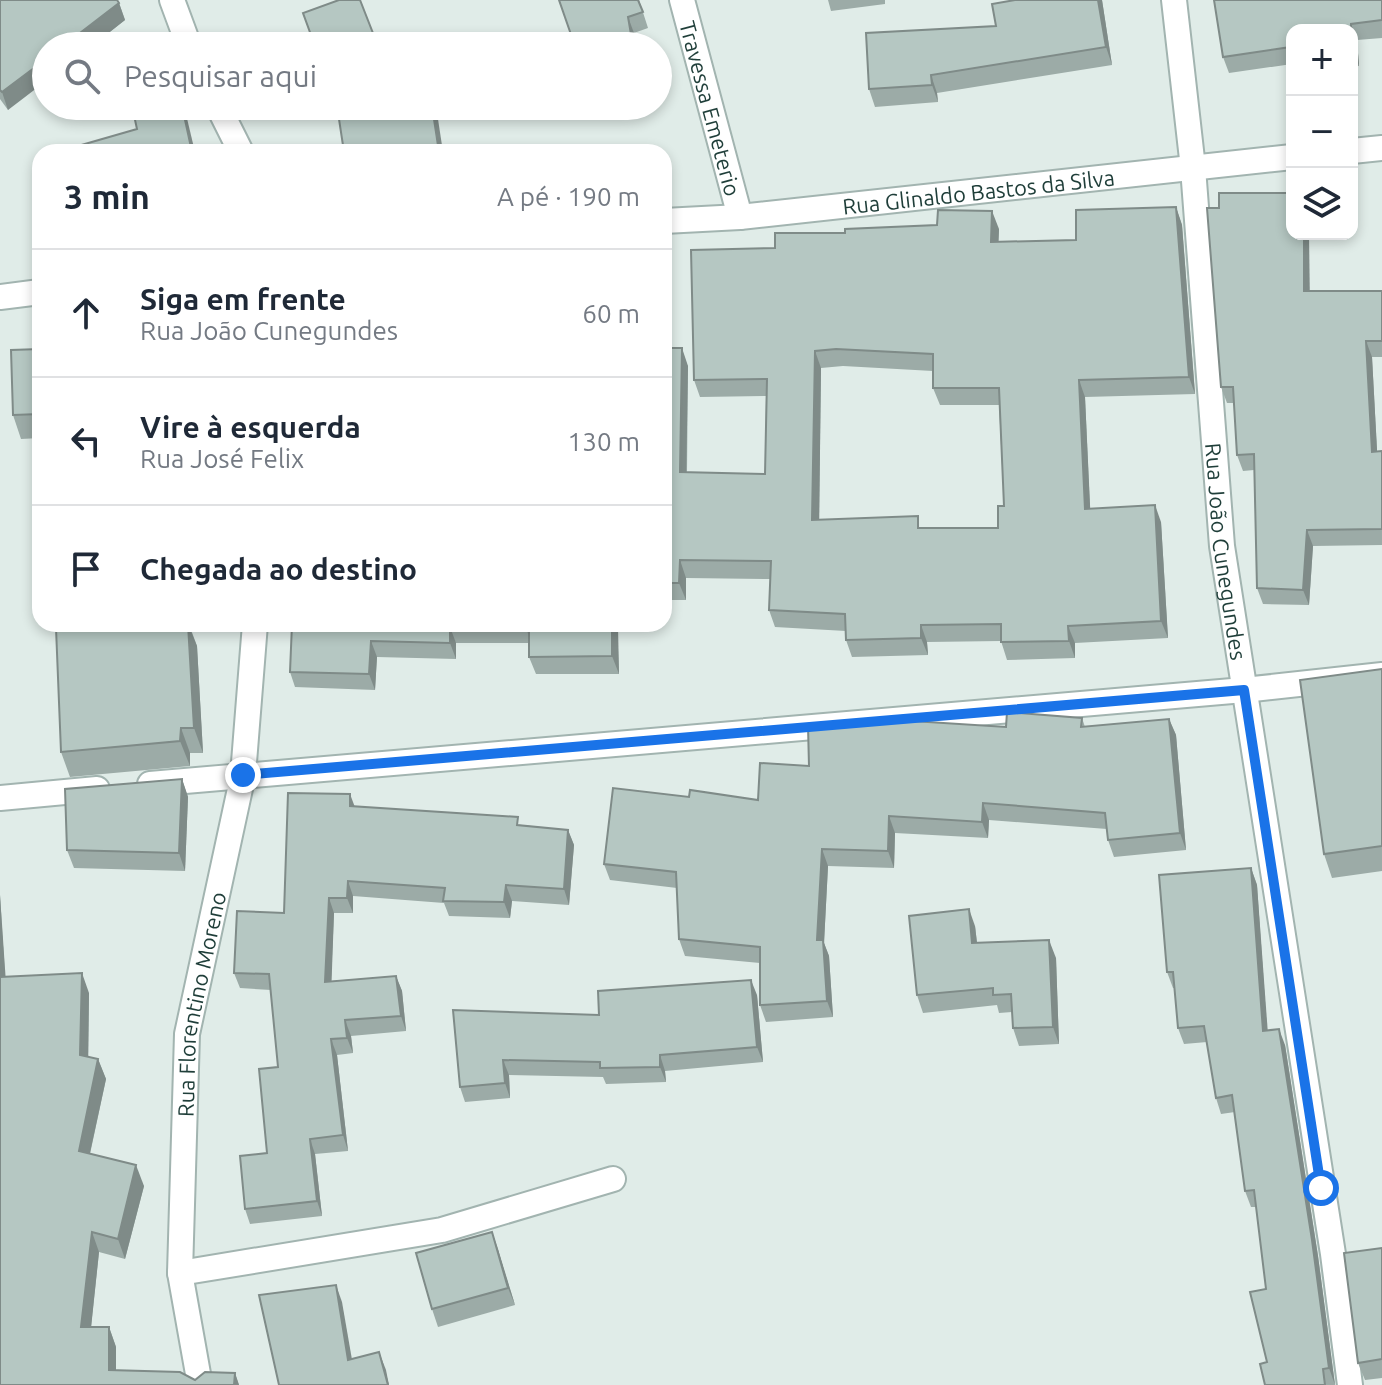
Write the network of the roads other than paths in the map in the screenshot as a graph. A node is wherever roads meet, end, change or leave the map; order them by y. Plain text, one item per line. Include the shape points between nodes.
1 (172, 0) edge
2 (682, 0) edge
3 (1174, 0) edge
4 (184, 32) edge
5 (225, 120) edge
6 (237, 144) edge
7 (1382, 148) edge
8 (1358, 150) edge
9 (1286, 158) edge
10 (1193, 168) junction
11 (740, 217) junction
12 (672, 221) edge
13 (32, 293) edge
14 (0, 297) edge
15 (254, 632) edge
16 (1382, 675) edge
17 (1244, 690) junction
18 (243, 775) junction
19 (0, 798) edge
20 (613, 1179) dead end
21 (180, 1273) junction
22 (200, 1385) edge
23 (1350, 1385) edge

1 - 4 street
2 - 11 street, Travessa Emeterio
3 - 10 street, Rua João Cunegundes
5 - 6 street
7 - 8 street
9 - 10 street, Rua Glinaldo Bastos da Silva
10 - 11 street, Rua Glinaldo Bastos da Silva
10 - 17 street, Rua João Cunegundes via 1222,546
11 - 12 street, Rua Glinaldo Bastos da Silva
13 - 14 street
15 - 18 street, Rua Florentino Moreno
16 - 17 street
17 - 18 street
17 - 23 street, Rua João Cunegundes
18 - 19 street
18 - 21 street, Rua Florentino Moreno via 187,1034
20 - 21 street via 442,1230
21 - 22 street, Rua Florentino Moreno

